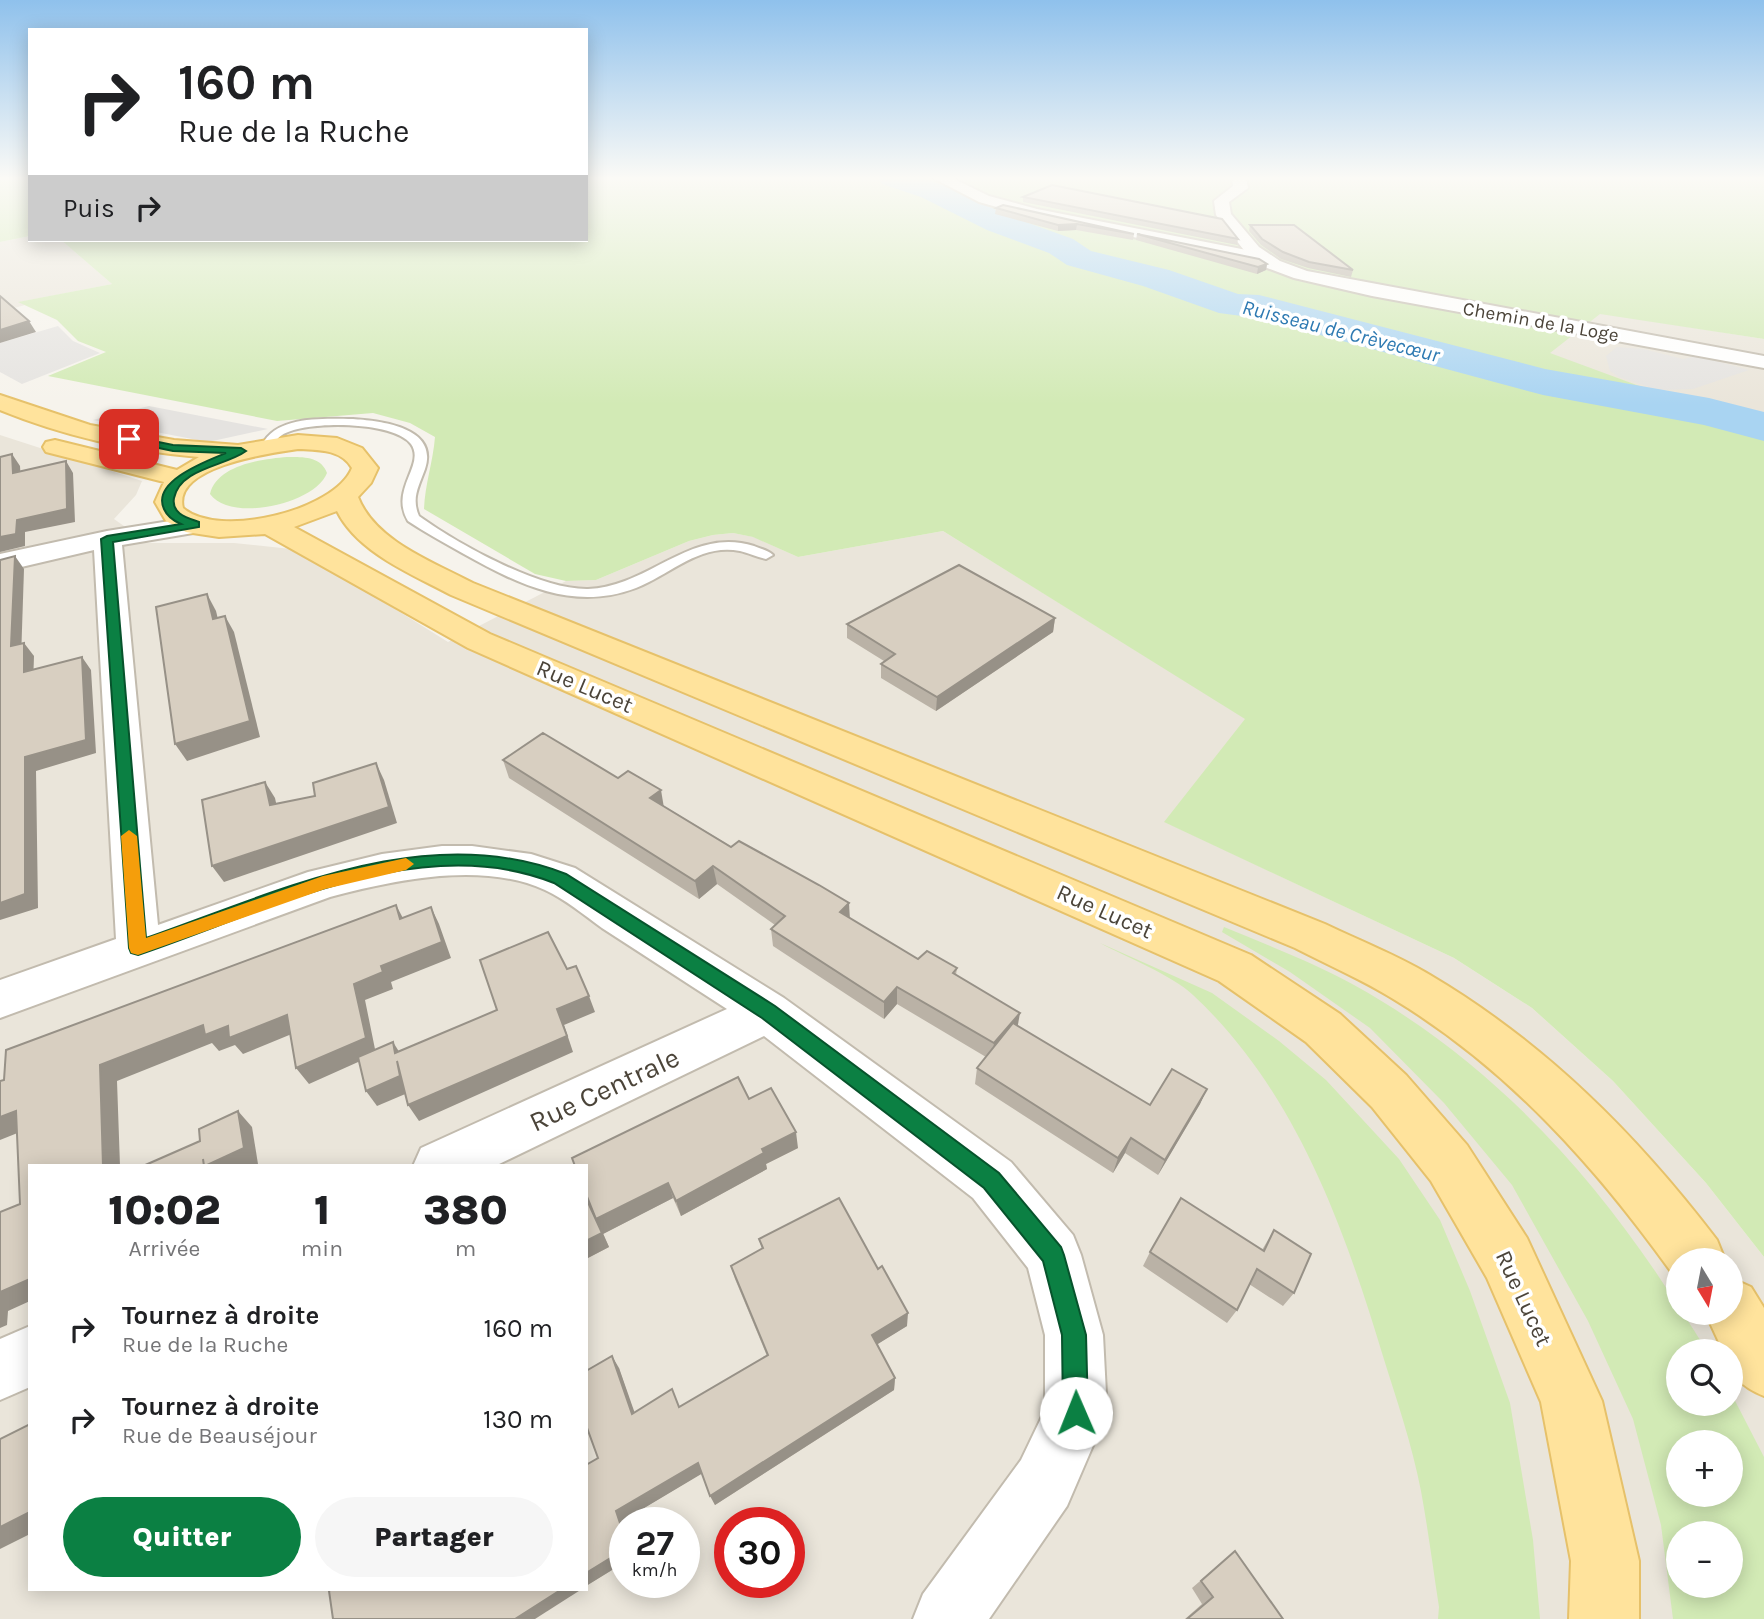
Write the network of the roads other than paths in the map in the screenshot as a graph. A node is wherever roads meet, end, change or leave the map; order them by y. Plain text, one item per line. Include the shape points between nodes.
1 (1240, 254) edge
2 (1257, 254) edge
3 (1262, 258) junction
4 (1764, 362) edge
5 (0, 402) edge
6 (36, 442) dead end
7 (268, 445) junction
8 (241, 451) junction
9 (174, 490) junction
10 (344, 496) junction
11 (267, 524) junction
12 (195, 525) junction
13 (107, 539) junction
14 (766, 555) dead end
15 (0, 564) edge
16 (138, 948) junction
17 (0, 999) edge
18 (768, 1012) junction
19 (443, 1164) edge
20 (1688, 1248) edge
21 (1741, 1325) edge
22 (28, 1357) edge
23 (1764, 1366) edge
24 (0, 1370) edge
25 (948, 1619) edge
26 (1604, 1619) edge

1 - 3 street
2 - 3 street, Chemin de la Loge
3 - 4 street, Chemin de la Loge via 1308,276 1372,290
5 - 8 main road via 55,422 173,448
6 - 9 main road
7 - 8 main road
7 - 10 main road via 325,443 360,456 365,468 359,482
7 - 14 lane via 271,436 283,429 318,424 374,424 401,430 416,441 421,456 407,499 413,518 544,589 612,591 688,554 724,545
8 - 9 main road via 198,468
9 - 12 main road via 170,511
9 - 13 street
10 - 11 main road via 297,517
10 - 20 main road, Rue Lucet via 356,522 367,531 462,589 1310,936 1403,982 1481,1033 1553,1091 1607,1145
11 - 12 main road via 241,528
11 - 26 main road, Rue Lucet via 330,554 479,641 1235,968 1323,1028 1389,1091 1449,1163 1507,1258 1571,1401 1605,1562
12 - 13 street
13 - 15 street
13 - 16 street
16 - 17 street
16 - 18 street via 378,868 429,861 503,862 560,878
18 - 19 street, Rue Centrale
18 - 25 street via 992,1180 1053,1255 1074,1335 1076,1413 1044,1483
21 - 23 main road
22 - 24 street

